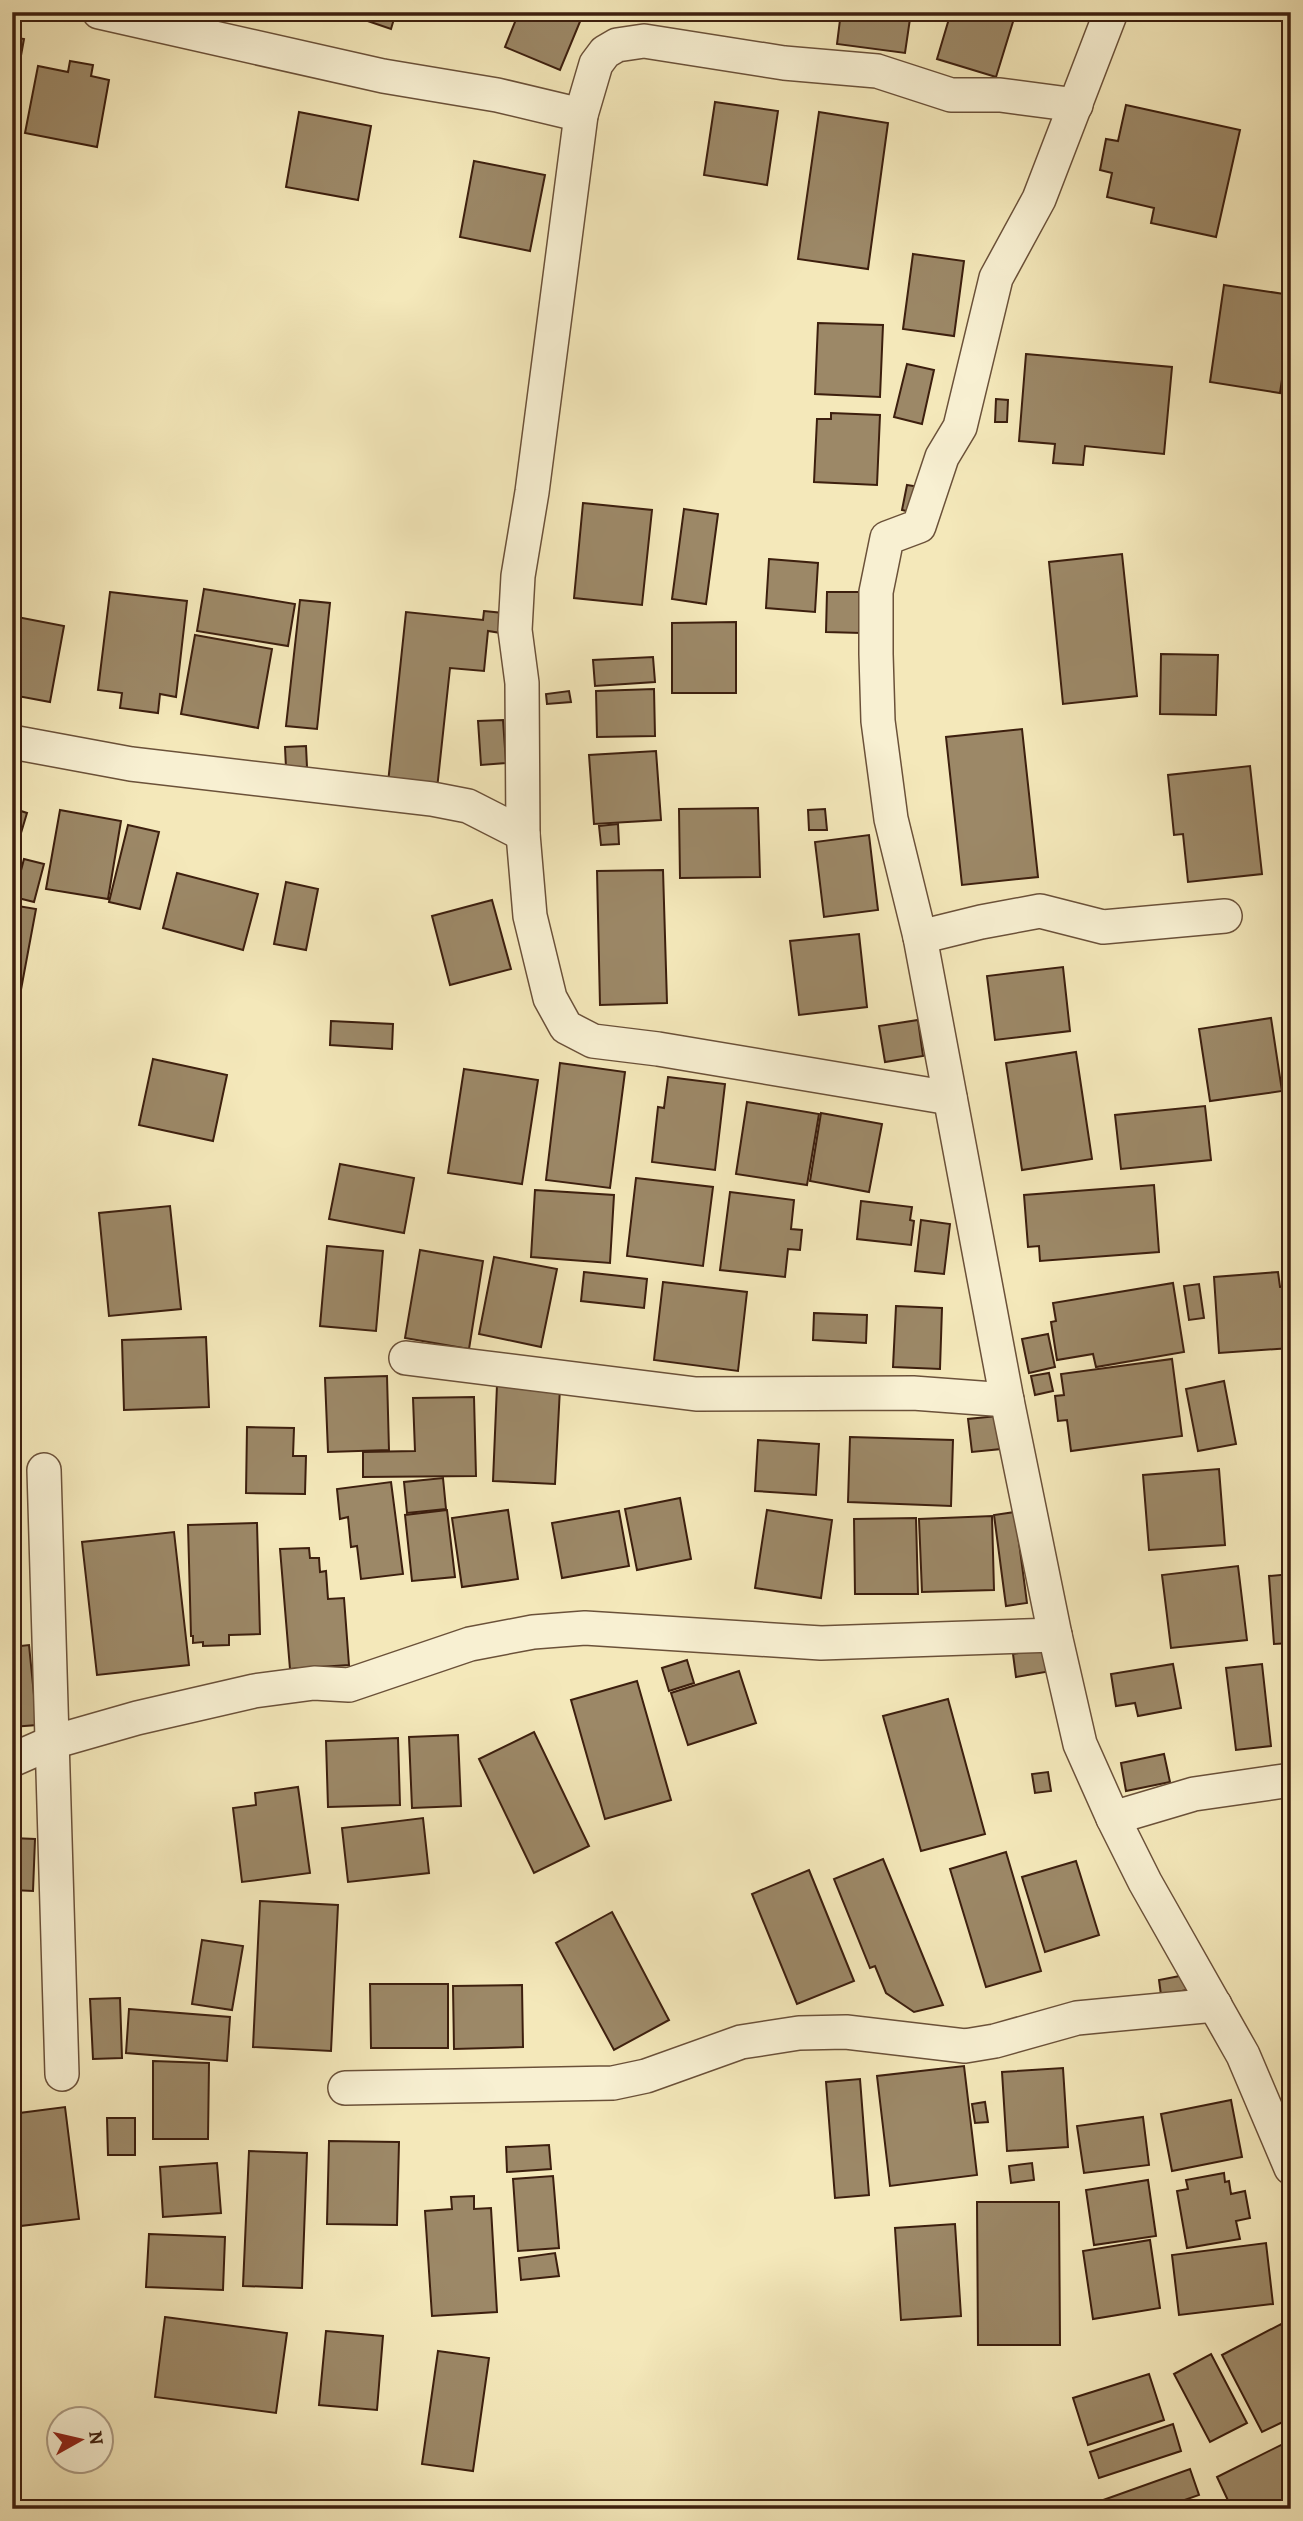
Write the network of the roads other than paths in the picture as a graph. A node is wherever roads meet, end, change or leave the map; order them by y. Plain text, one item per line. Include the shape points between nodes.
1 (99, 12) edge
2 (1111, 12) edge
3 (1076, 105) junction
4 (581, 115) junction
5 (12, 742) edge
6 (523, 834) junction
7 (1225, 916) dead end
8 (920, 937) junction
9 (950, 1098) junction
10 (406, 1358) dead end
11 (1007, 1400) junction
12 (44, 1470) dead end
13 (1055, 1635) junction
14 (53, 1742) junction
15 (12, 1760) edge
16 (1291, 1780) edge
17 (1112, 1818) junction
18 (1215, 2005) junction
19 (62, 2074) dead end
20 (345, 2088) dead end
21 (1291, 2168) edge

1 - 4 street
2 - 3 street
3 - 4 street via 1000,95 951,95 877,71 784,63 644,41 605,52 596,64
3 - 8 street via 1039,199 996,278 960,427 942,457 919,526 887,538 876,592 878,721 891,819
4 - 6 street via 517,576
5 - 6 street via 131,764 432,799 468,806
6 - 9 street via 530,916 550,998 566,1027 593,1041
7 - 8 street via 1103,926 1040,911
8 - 9 street
9 - 11 street
10 - 11 street via 696,1394 913,1393
11 - 13 street
12 - 14 street
13 - 14 street via 821,1643 584,1628 533,1632 470,1644 349,1685 314,1683 254,1691 137,1717
13 - 17 street via 1080,1744
14 - 15 street
14 - 19 street
16 - 17 street via 1194,1794
17 - 18 street
18 - 20 street via 1077,2018 965,2046 846,2032 799,2033 741,2042 613,2083
18 - 21 street via 1243,2055

